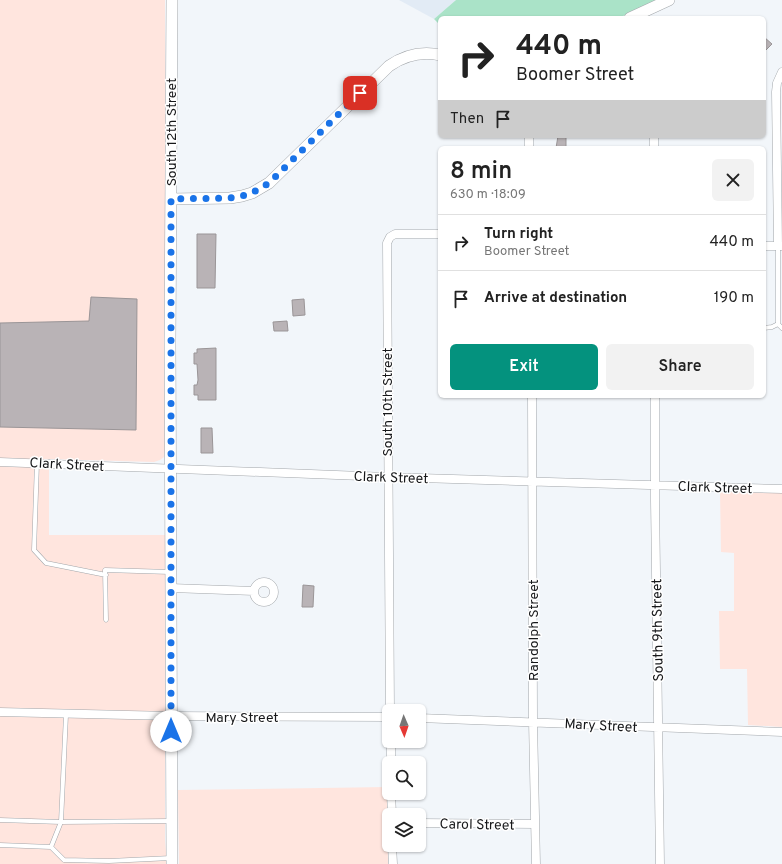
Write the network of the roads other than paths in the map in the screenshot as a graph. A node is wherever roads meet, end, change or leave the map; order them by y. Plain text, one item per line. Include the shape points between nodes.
1 (172, 0) edge
2 (669, 0) edge
3 (635, 16) edge
4 (438, 55) edge
5 (782, 72) edge
6 (171, 199) junction
7 (438, 234) edge
8 (766, 246) edge
9 (780, 246) edge
10 (778, 324) junction
11 (766, 328) edge
12 (782, 328) edge
13 (532, 398) edge
14 (655, 398) edge
15 (0, 462) edge
16 (37, 462) junction
17 (171, 469) junction
18 (388, 477) junction
19 (533, 482) junction
20 (655, 485) junction
21 (782, 489) edge
22 (171, 572) junction
23 (106, 575) junction
24 (171, 588) junction
25 (254, 591) dead end
26 (106, 620) dead end
27 (390, 704) edge
28 (0, 712) edge
29 (66, 714) junction
30 (172, 716) junction
31 (382, 717) edge
32 (426, 718) edge
33 (533, 721) junction
34 (658, 728) junction
35 (782, 732) edge
36 (0, 820) edge
37 (171, 821) junction
38 (61, 822) junction
39 (426, 823) edge
40 (535, 824) junction
41 (0, 845) edge
42 (51, 846) junction
43 (392, 852) edge
44 (171, 861) edge
45 (146, 862) edge
46 (393, 864) edge
47 (536, 864) edge
48 (660, 864) edge

1 - 6 street, South 12th Street
2 - 3 street
4 - 6 street via 412,55 389,66 269,183 252,193 230,198
5 - 9 street via 776,92
6 - 17 street, South 12th Street
7 - 18 street, South 10th Street via 395,234 387,243
8 - 9 street
9 - 10 lane
10 - 11 lane
10 - 12 lane
13 - 19 street, Randolph Street
14 - 20 street, South 9th Street
15 - 16 street, Clark Street
16 - 17 street, Clark Street
16 - 23 lane via 34,550 46,563
17 - 18 street, Clark Street
17 - 22 street, South 12th Street
18 - 19 street, Clark Street
18 - 27 street, South 10th Street
19 - 20 street, Clark Street
19 - 33 street, Randolph Street
20 - 21 street, Clark Street
20 - 34 street, South 9th Street
22 - 23 lane via 106,570
22 - 24 street, South 12th Street
23 - 26 lane
24 - 25 street
24 - 30 street, South 12th Street
28 - 29 street, Mary Street
29 - 30 street, Mary Street
29 - 38 lane
30 - 31 street, Mary Street
30 - 37 street, South 12th Street
32 - 33 street, Mary Street
33 - 34 street, Mary Street
33 - 40 street, Randolph Street
34 - 35 street, Mary Street
34 - 48 street, South 9th Street
36 - 38 lane
37 - 38 lane
37 - 44 street, South 12th Street
38 - 42 lane
39 - 40 street, Carol Street
40 - 47 street, Randolph Street
41 - 42 lane
42 - 45 lane via 64,860
43 - 46 street
44 - 45 lane

